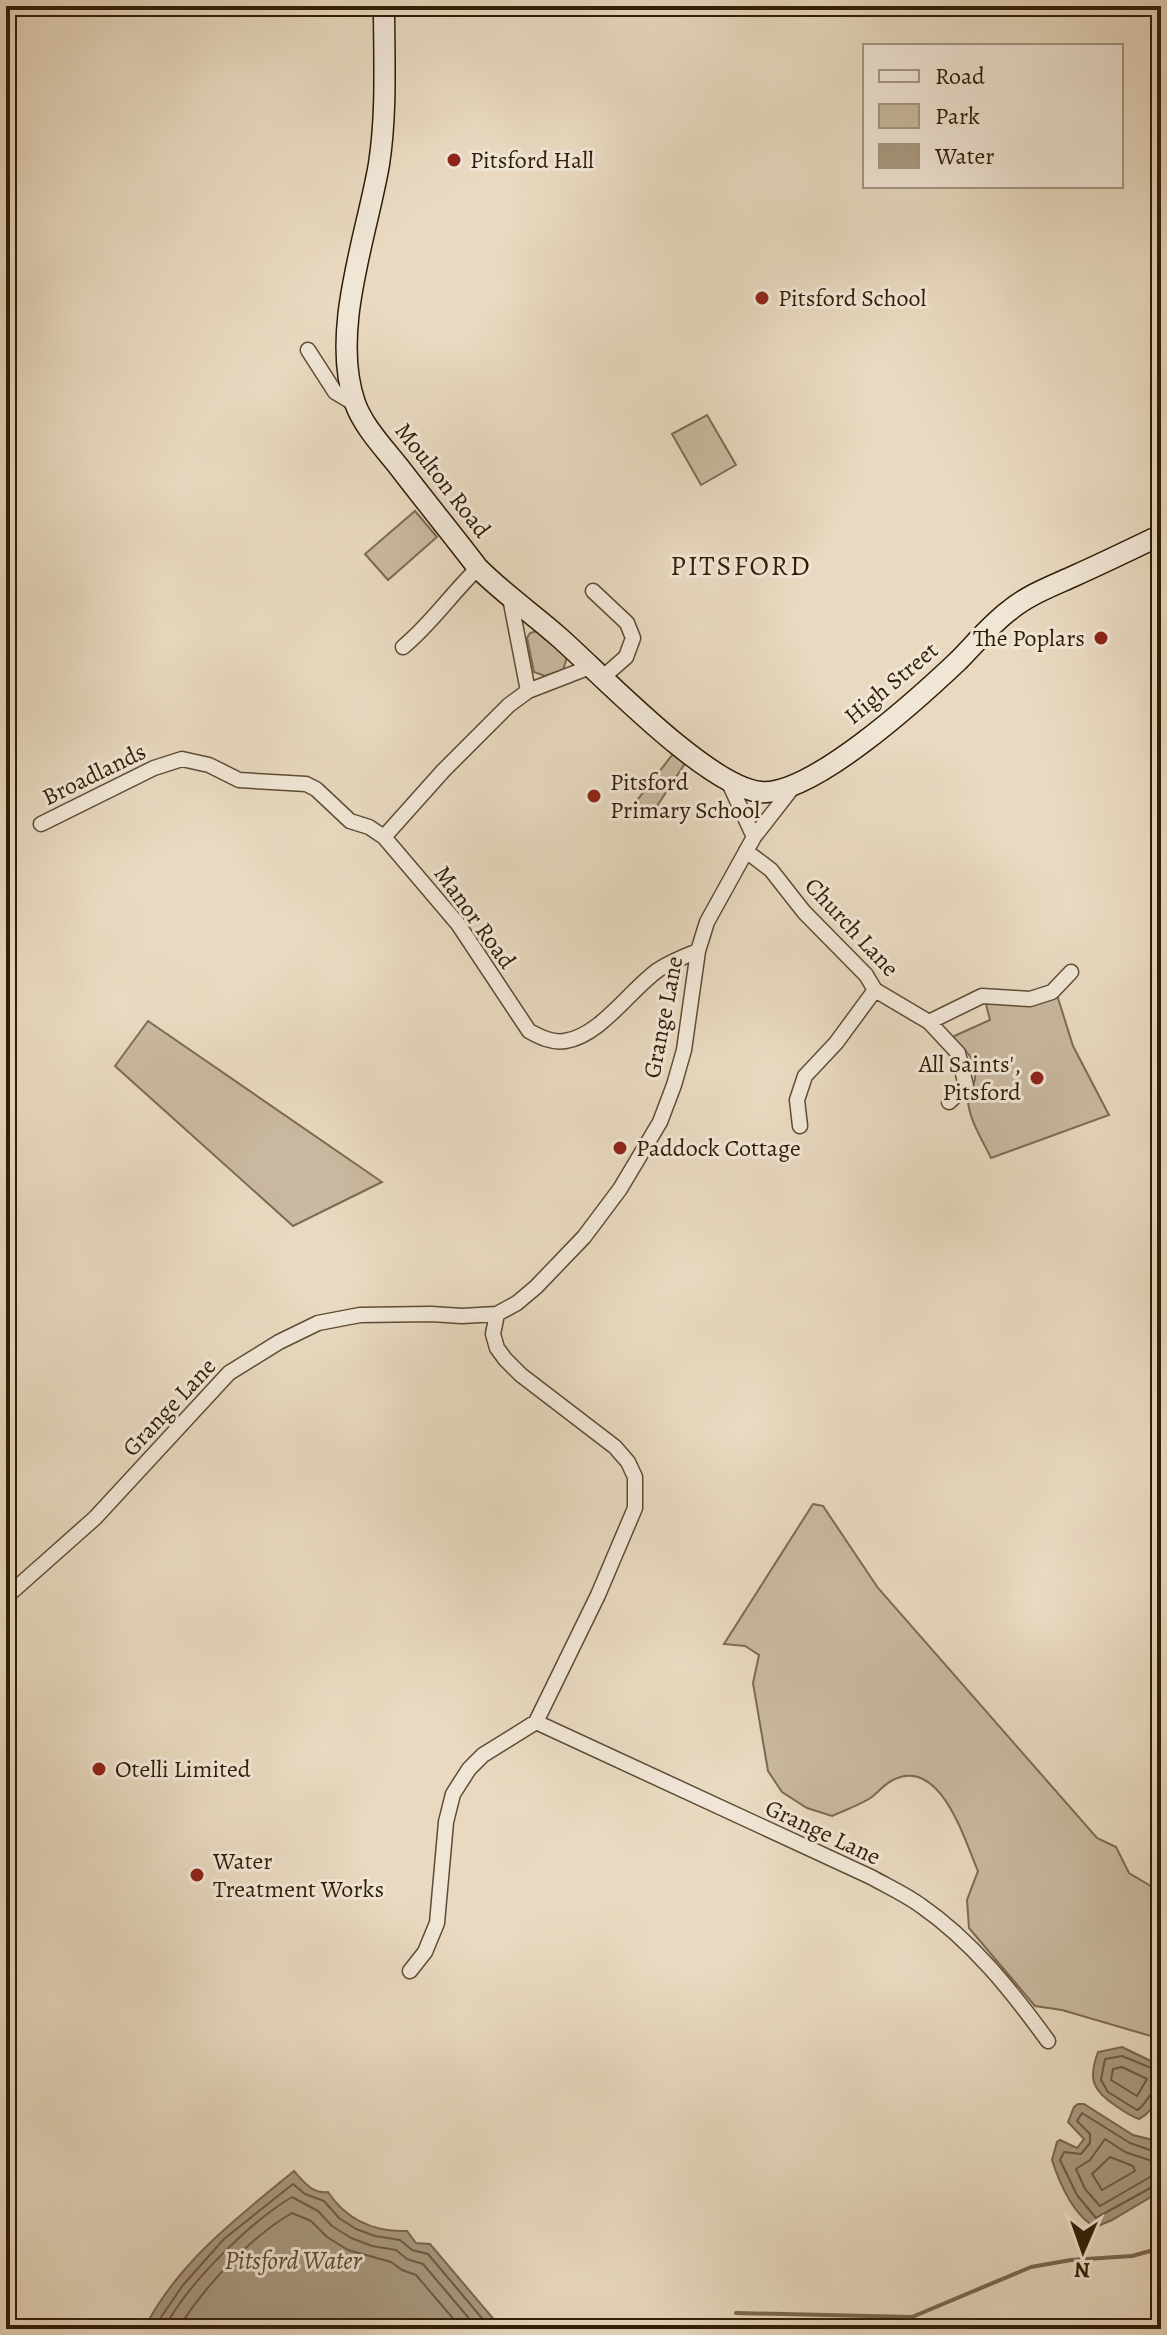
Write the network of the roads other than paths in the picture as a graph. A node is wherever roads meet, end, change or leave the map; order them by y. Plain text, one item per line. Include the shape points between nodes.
1 (384, 6) edge
2 (308, 350) dead end
3 (355, 404) junction
4 (1161, 535) edge
5 (478, 568) junction
6 (593, 591) dead end
7 (510, 598) junction
8 (403, 647) dead end
9 (596, 672) junction
10 (528, 691) junction
11 (818, 773) joint
12 (729, 783) junction
13 (793, 787) junction
14 (41, 824) dead end
15 (384, 837) junction
16 (754, 837) junction
17 (746, 851) junction
18 (698, 951) junction
19 (1071, 972) dead end
20 (875, 990) junction
21 (929, 1022) junction
22 (949, 1102) dead end
23 (800, 1126) dead end
24 (497, 1314) junction
25 (6, 1597) edge
26 (536, 1722) junction
27 (410, 1971) dead end
28 (1048, 2041) dead end

1 - 3 street, Moulton Road via 379,163 350,317 347,360
2 - 3 street via 335,392
3 - 5 street, Moulton Road
4 - 11 street, High Street via 1009,610 902,711
5 - 7 street, Moulton Road
5 - 8 street
6 - 9 street via 627,623 633,638 626,657
7 - 9 street, Moulton Road
7 - 10 street
9 - 10 street
9 - 12 street, Moulton Road
10 - 15 street via 443,771
11 - 13 street, Moulton Road
12 - 13 street, Moulton Road via 762,792
12 - 16 street
13 - 16 street, Grange Lane
14 - 15 street, Broadlands via 182,759 247,781 306,784 350,821
15 - 18 street, Manor Road via 458,924 529,1031 545,1039 564,1041 581,1035 659,969
16 - 17 street, Grange Lane
17 - 18 street, Grange Lane via 707,922
17 - 20 street, Church Lane via 771,870
18 - 24 street, Grange Lane via 684,1050 660,1122 584,1237 536,1287
19 - 21 street via 1052,992 1030,999 982,996
20 - 21 street, Church Lane
20 - 23 street via 805,1076 797,1100
21 - 22 street, Church Lane via 958,1053 964,1074 966,1086
24 - 25 street, Grange Lane via 360,1315 318,1323 279,1342 229,1373 95,1518
24 - 26 street via 493,1334 505,1359 615,1447 632,1469 637,1493 623,1539
26 - 27 street via 483,1755 453,1794 437,1923
26 - 28 street, Grange Lane via 918,1903 998,1974

